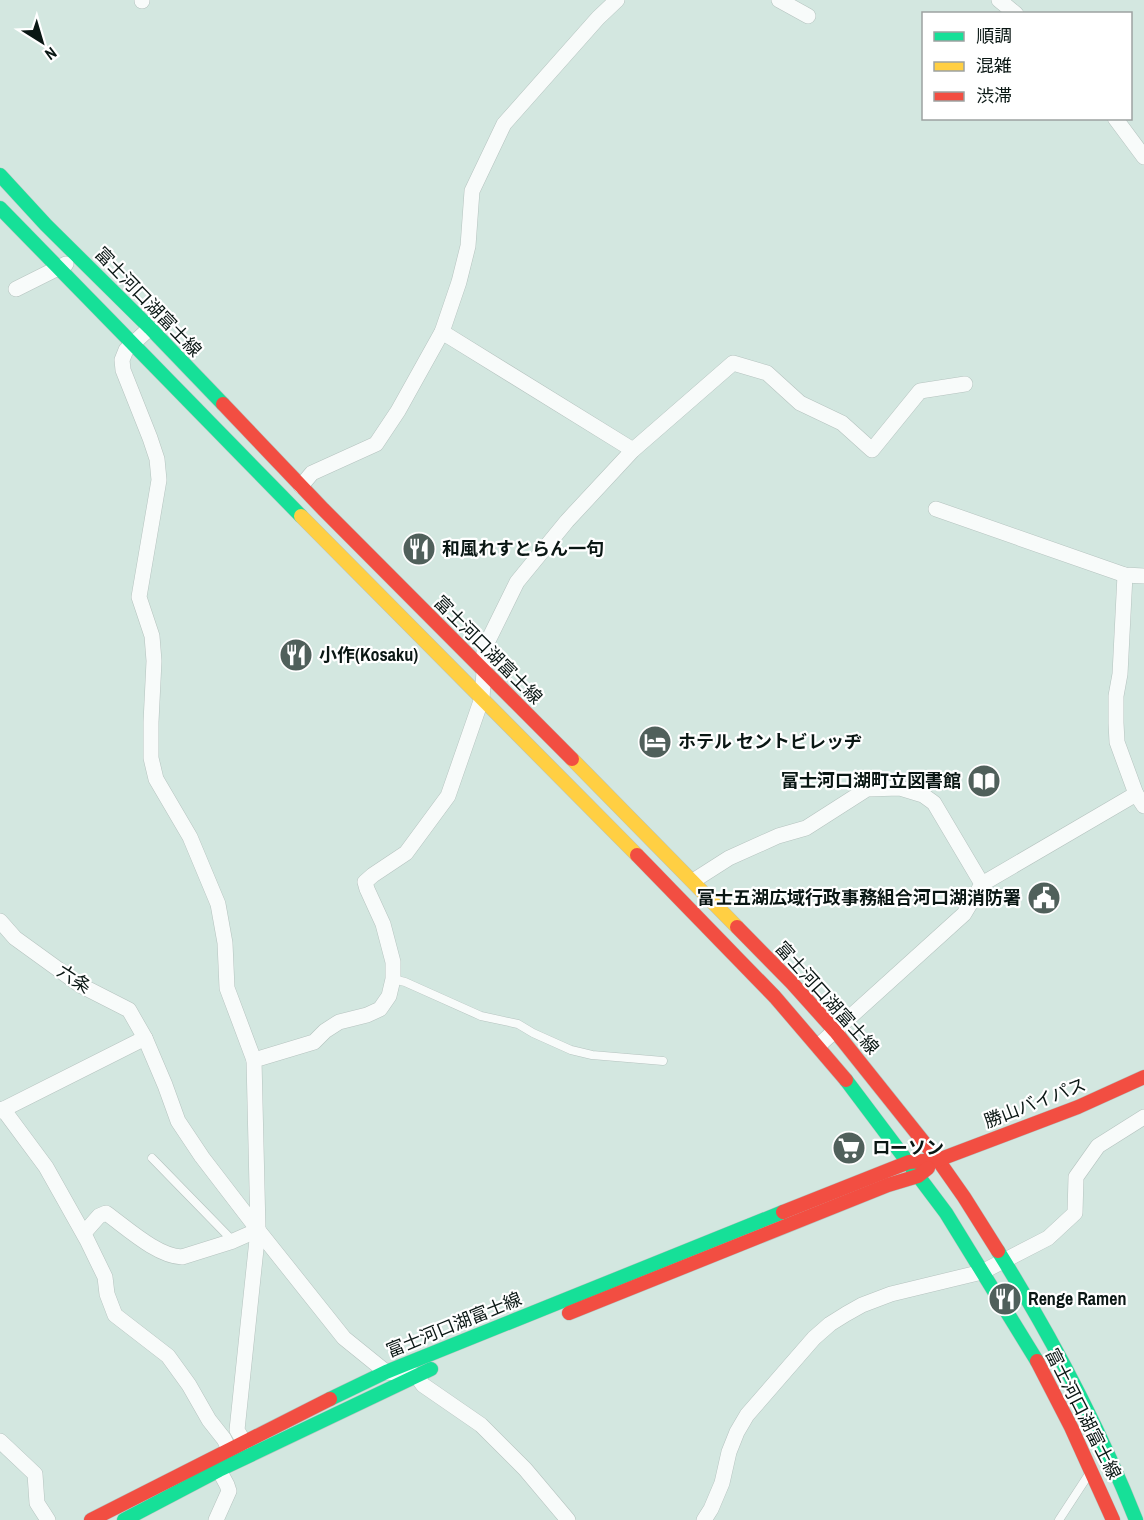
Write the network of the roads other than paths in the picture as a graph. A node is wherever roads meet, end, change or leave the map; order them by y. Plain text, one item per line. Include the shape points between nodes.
1 (618, 0) edge
2 (779, 0) edge
3 (999, 0) edge
4 (1014, 12) edge
5 (808, 16) dead end
6 (1116, 120) edge
7 (1144, 157) edge
8 (0, 175) edge
9 (0, 208) edge
10 (79, 258) junction
11 (57, 267) junction
12 (16, 289) dead end
13 (150, 328) junction
14 (442, 332) junction
15 (133, 344) junction
16 (965, 384) dead end
17 (633, 450) junction
18 (301, 486) junction
19 (936, 509) dead end
20 (1125, 575) junction
21 (1144, 576) edge
22 (484, 672) junction
23 (482, 698) junction
24 (1140, 800) edge
25 (693, 881) junction
26 (982, 884) junction
27 (0, 921) edge
28 (393, 979) junction
29 (835, 1031) junction
30 (145, 1038) junction
31 (818, 1046) junction
32 (254, 1060) junction
33 (663, 1061) dead end
34 (1144, 1077) edge
35 (2, 1110) edge
36 (1144, 1117) edge
37 (152, 1158) dead end
38 (938, 1160) junction
39 (909, 1162) junction
40 (918, 1176) junction
41 (258, 1230) junction
42 (84, 1233) junction
43 (233, 1241) junction
44 (1004, 1261) junction
45 (982, 1272) junction
46 (561, 1316) dead end
47 (447, 1362) dead end
48 (386, 1372) junction
49 (416, 1375) junction
50 (0, 1441) edge
51 (244, 1442) junction
52 (229, 1449) junction
53 (219, 1470) junction
54 (1092, 1470) junction
55 (48, 1520) edge
56 (90, 1520) edge
57 (124, 1520) edge
58 (216, 1520) edge
59 (568, 1520) edge
60 (704, 1520) edge
61 (1059, 1520) edge
62 (1113, 1520) edge
63 (1136, 1520) edge

1 - 14 street via 504,124 472,191 468,246
2 - 5 street
3 - 4 street
6 - 7 street
8 - 10 main road, 富士河口湖富士線
9 - 11 main road, 富士河口湖富士線
10 - 11 street
10 - 13 main road, 富士河口湖富士線
11 - 12 street
11 - 15 main road, 富士河口湖富士線
13 - 15 street
13 - 18 main road, 富士河口湖富士線
14 - 17 street
14 - 18 street via 376,444 312,473
15 - 23 main road, 富士河口湖富士線
15 - 32 street via 122,360 123,370 157,459 159,480 139,597 152,636 154,661 151,758 156,779 190,837 218,904 227,988
16 - 17 street via 920,391 872,450 842,423 800,403 767,373 732,363
17 - 22 street via 567,520 517,582 484,649
18 - 22 main road, 富士河口湖富士線
19 - 20 street
20 - 21 street
20 - 24 street via 1116,696 1117,742
22 - 23 street
22 - 25 main road, 富士河口湖富士線
23 - 28 street via 448,796 406,852 365,882 383,924 393,962
23 - 31 main road, 富士河口湖富士線 via 775,997
24 - 26 street
25 - 26 street via 729,858 806,828 867,789 900,788 934,803
25 - 29 main road, 富士河口湖富士線
26 - 29 street via 964,914
27 - 30 street, 六条 via 15,938 80,985 129,1010
28 - 32 street via 389,996 380,1009 339,1022 314,1041
28 - 33 lane via 481,1016 518,1024 571,1050
29 - 31 street
29 - 38 main road, 富士河口湖富士線
30 - 35 street
30 - 41 street, 六条 via 178,1121
31 - 39 main road, 富士河口湖富士線
32 - 41 street
34 - 38 main road, 勝山バイパス via 1078,1107
35 - 42 street via 46,1167
36 - 44 street via 1098,1146 1076,1177 1075,1213 1048,1238
37 - 43 lane
38 - 39 main road, 富士河口湖富士線
38 - 40 main road
38 - 44 main road, 富士河口湖富士線
39 - 40 main road, 富士河口湖富士線
39 - 48 main road, 富士河口湖富士線
40 - 45 main road, 富士河口湖富士線
40 - 46 main road
41 - 43 street
41 - 48 street, 六条 via 344,1338
41 - 51 street via 237,1430
42 - 43 street via 106,1213 175,1257
42 - 52 street via 105,1276 116,1315 168,1356
44 - 45 street
44 - 63 main road, 富士河口湖富士線 via 1090,1417
45 - 54 main road, 富士河口湖富士線 via 1031,1351
45 - 60 street via 862,1305 814,1338 736,1432 722,1483
47 - 49 main road, 富士河口湖富士線
48 - 49 street
48 - 51 main road, 富士河口湖富士線
49 - 53 main road, 富士河口湖富士線
49 - 59 street via 423,1385 482,1425
50 - 55 street via 35,1474 37,1503
51 - 52 main road, 富士河口湖富士線
52 - 56 main road, 富士河口湖富士線
53 - 57 main road, 富士河口湖富士線
53 - 58 street via 229,1491
54 - 61 lane
54 - 62 main road, 富士河口湖富士線

